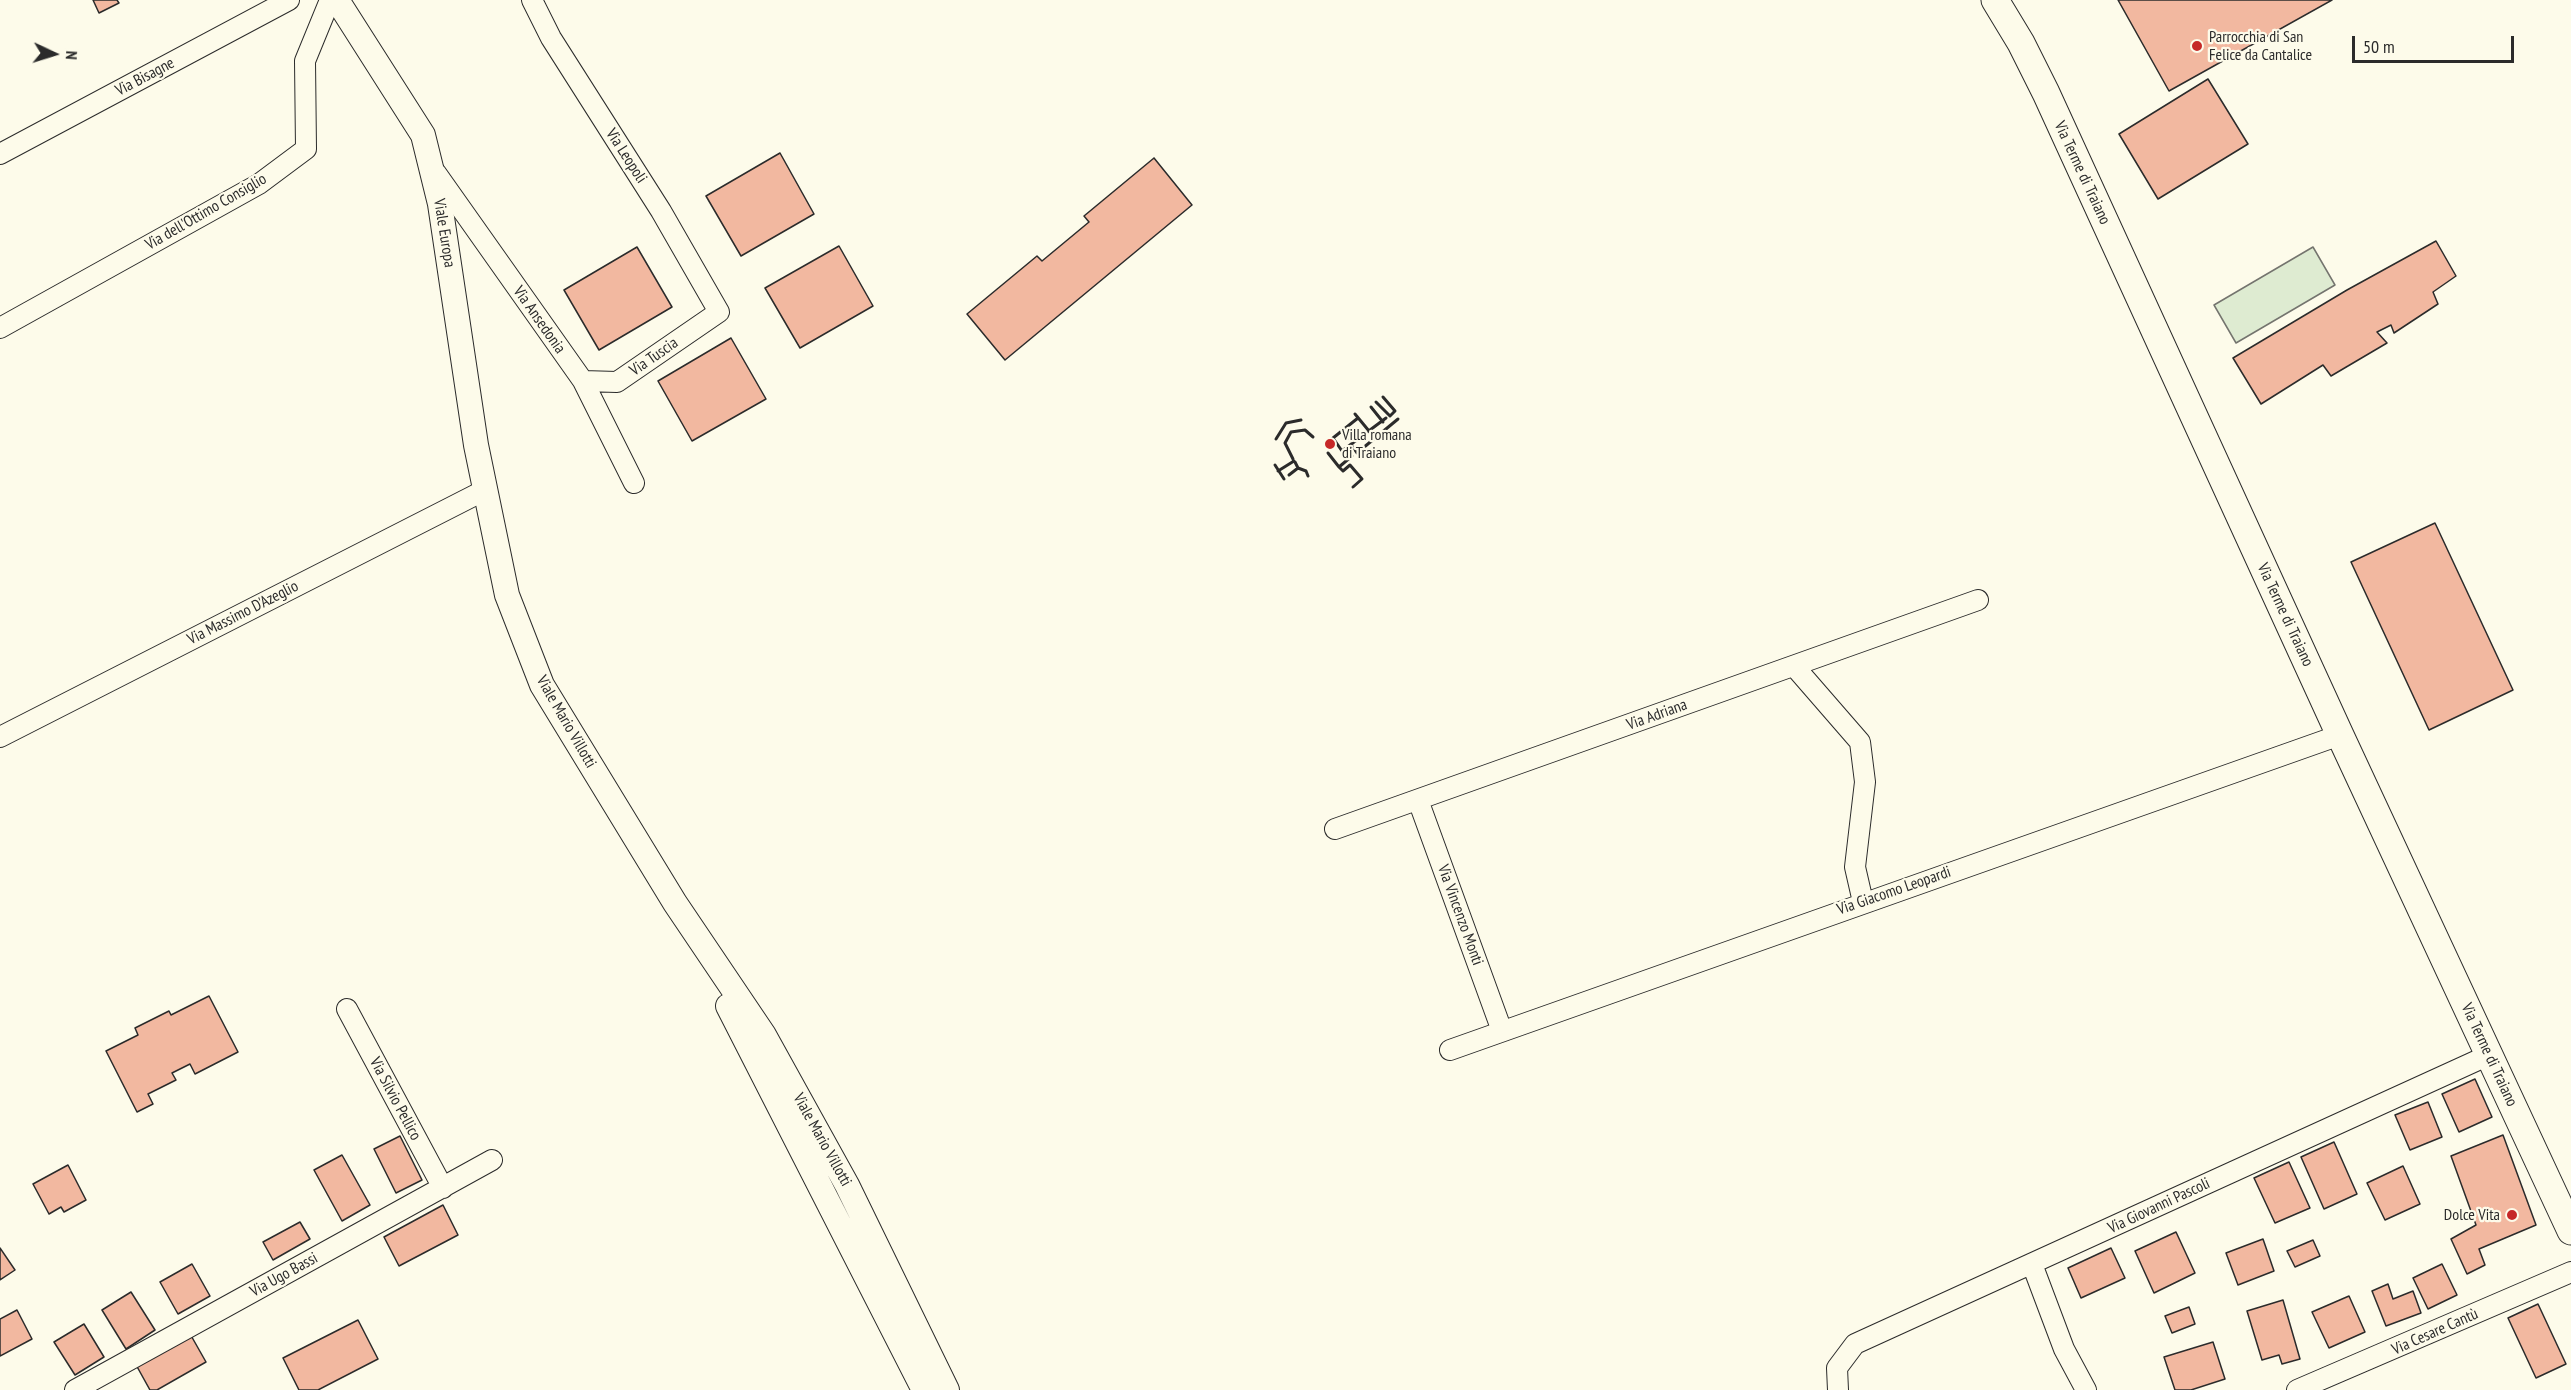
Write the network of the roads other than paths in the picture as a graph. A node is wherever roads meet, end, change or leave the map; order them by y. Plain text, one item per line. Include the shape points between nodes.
1 (289, 0) edge
2 (330, 0) edge
3 (337, 0) edge
4 (532, 0) edge
5 (1995, 0) edge
6 (0, 154) edge
7 (430, 166) junction
8 (719, 312) joint
9 (0, 328) edge
10 (583, 381) junction
11 (634, 483) dead end
12 (485, 490) junction
13 (1978, 600) dead end
14 (1794, 666) junction
15 (2340, 735) junction
16 (0, 736) edge
17 (1418, 800) junction
18 (1335, 829) dead end
19 (1863, 902) junction
20 (675, 903) junction
21 (347, 1010) dead end
22 (1502, 1031) junction
23 (1449, 1050) dead end
24 (2489, 1055) junction
25 (492, 1160) dead end
26 (443, 1188) junction
27 (2571, 1231) edge
28 (2032, 1264) junction
29 (2571, 1272) edge
30 (75, 1390) edge
31 (924, 1390) edge
32 (947, 1390) edge
33 (1838, 1390) edge
34 (2086, 1390) edge
35 (2298, 1390) edge

1 - 6 street, Via Bisagne
2 - 9 street, Via dell'Ottimo Consiglio via 305,61 306,149 260,184
3 - 7 street, Viale Europa via 423,135
4 - 8 street, Via Leopoli via 551,38 661,211
5 - 15 main road, Via Terme di Traiano via 2046,93
7 - 10 street, Via Ansedonia
7 - 12 street, Viale Europa via 440,204
8 - 10 street, Via Tuscia via 617,382
10 - 11 street, Via Ansedonia
12 - 16 street, Via Massimo D'Azeglio
12 - 20 street, Viale Mario Villotti via 507,596 542,685
13 - 14 street, Via Adriana
14 - 17 street, Via Adriana
14 - 19 street via 1860,742 1865,782 1855,867
15 - 19 street, Via Giacomo Leopardi
15 - 24 main road, Via Terme di Traiano
17 - 18 street, Via Adriana
17 - 22 street, Via Vincenzo Monti
19 - 22 street, Via Giacomo Leopardi
20 - 31 street, Viale Mario Villotti
20 - 32 street, Viale Mario Villotti via 764,1035 847,1185
21 - 26 street, Via Silvio Pellico
22 - 23 street, Via Giacomo Leopardi
24 - 27 main road, Via Terme di Traiano
24 - 28 street, Via Giovanni Pascoli
25 - 26 street, Via Ugo Bassi
26 - 30 street, Via Ugo Bassi
28 - 33 street, Via Giovanni Pascoli via 1855,1344 1837,1368
28 - 34 street via 2064,1349
29 - 35 street, Via Cesare Cantù

